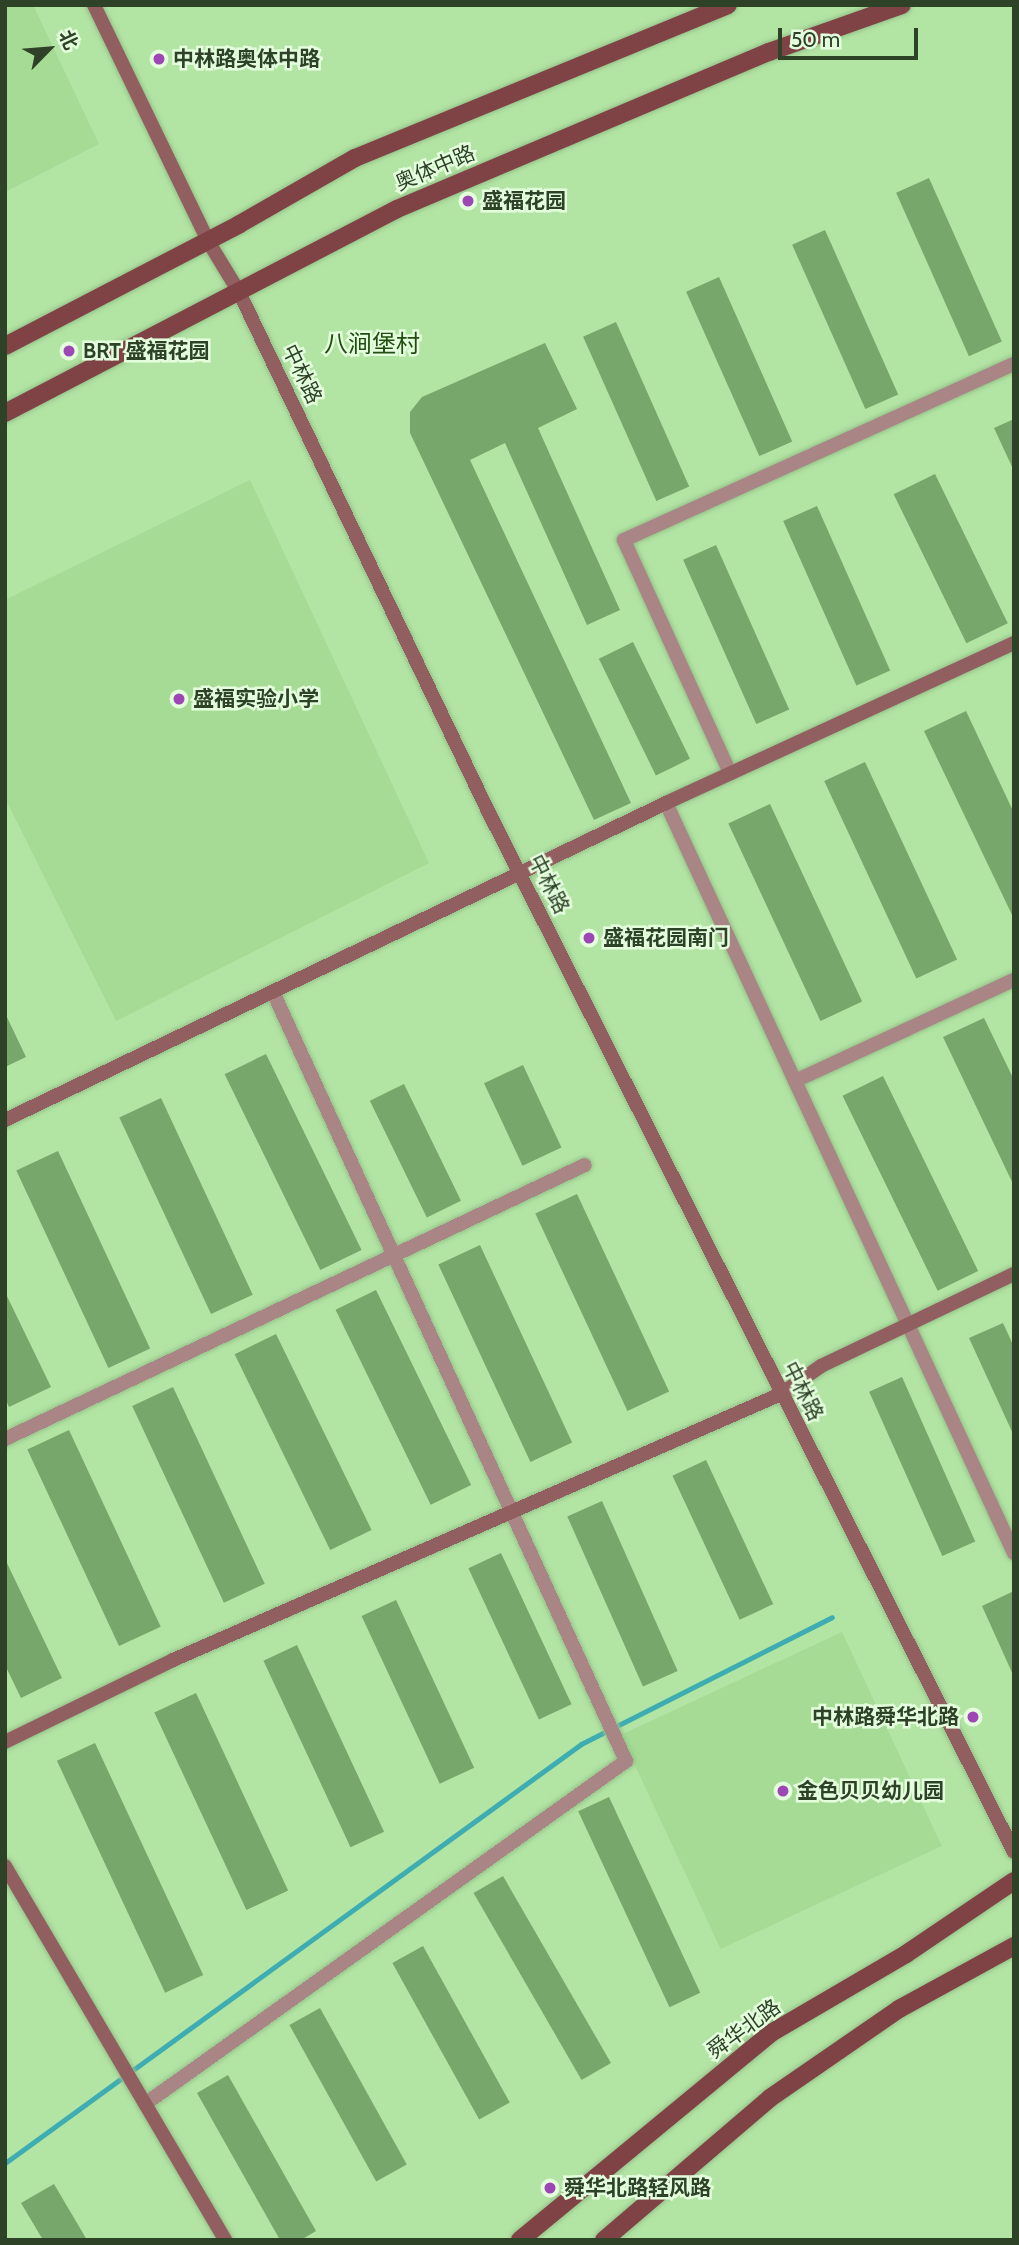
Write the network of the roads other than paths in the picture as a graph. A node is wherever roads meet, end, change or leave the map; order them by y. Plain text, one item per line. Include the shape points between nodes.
1 (94, 5) edge
2 (729, 5) edge
3 (902, 5) edge
4 (208, 241) junction
5 (239, 292) junction
6 (5, 346) edge
7 (1014, 365) edge
8 (5, 413) edge
9 (1014, 643) edge
10 (730, 773) junction
11 (666, 803) junction
12 (521, 874) junction
13 (1014, 980) edge
14 (273, 992) junction
15 (794, 1081) junction
16 (5, 1120) edge
17 (585, 1165) dead end
18 (395, 1255) junction
19 (1014, 1274) edge
20 (907, 1325) junction
21 (781, 1394) junction
22 (5, 1439) edge
23 (513, 1511) junction
24 (1014, 1553) edge
25 (5, 1742) edge
26 (1014, 1852) edge
27 (5, 1866) edge
28 (1014, 1881) edge
29 (1014, 1946) edge
30 (145, 2104) junction
31 (225, 2240) edge
32 (520, 2240) edge
33 (604, 2240) edge

1 - 4 street, 中林路
2 - 4 main road, 奥体中路 via 355,158
3 - 5 main road, 奥体中路 via 769,52 397,209
4 - 5 street, 中林路
4 - 6 main road, 奥体中路
5 - 8 main road, 奥体中路
5 - 12 street, 中林路
7 - 10 street via 624,540
9 - 10 street
10 - 11 street
11 - 12 street
11 - 15 street
12 - 14 street
12 - 21 street, 中林路
13 - 15 street
14 - 16 street
14 - 18 street
15 - 20 street
17 - 18 street
18 - 22 street
18 - 23 street
19 - 20 street
20 - 21 street via 821,1366
20 - 24 street
21 - 23 street
21 - 26 street, 中林路
23 - 25 street via 173,1660
23 - 30 street via 626,1761
27 - 30 street
28 - 32 main road, 舜华北路 via 906,1955 771,2033
29 - 33 main road via 899,2009 770,2098
30 - 31 street

